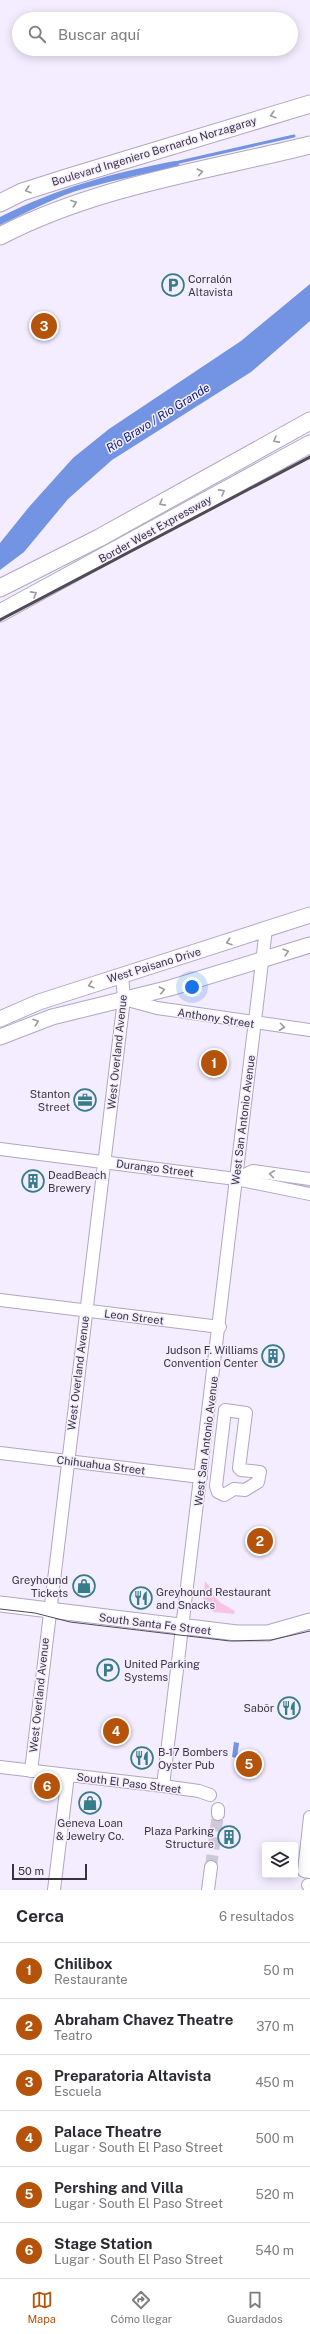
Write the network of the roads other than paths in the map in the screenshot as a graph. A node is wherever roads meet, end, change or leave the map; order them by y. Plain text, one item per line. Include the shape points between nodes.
1 (310, 104) edge
2 (310, 145) edge
3 (0, 203) edge
4 (0, 236) edge
5 (310, 421) edge
6 (310, 444) edge
7 (0, 588) edge
8 (0, 613) edge
9 (310, 915) edge
10 (266, 929) junction
11 (310, 945) edge
12 (263, 959) junction
13 (122, 976) junction
14 (124, 999) junction
15 (0, 1019) edge
16 (254, 1024) junction
17 (310, 1030) edge
18 (0, 1037) edge
19 (0, 1149) edge
20 (104, 1162) junction
21 (236, 1179) junction
22 (310, 1179) edge
23 (310, 1194) edge
24 (0, 1300) edge
25 (86, 1311) junction
26 (220, 1327) junction
27 (246, 1413) joint
28 (0, 1453) edge
29 (67, 1461) junction
30 (201, 1477) junction
31 (0, 1604) edge
32 (49, 1610) junction
33 (310, 1621) edge
34 (184, 1627) junction
35 (0, 1767) edge
36 (31, 1771) junction
37 (68, 1775) junction
38 (163, 1786) junction
39 (210, 1795) dead end
40 (310, 1817) edge
41 (211, 1867) tunnel mouth
42 (310, 1872) edge
43 (54, 1890) edge
44 (208, 1890) edge

1 -> 3 highway, Boulevard Ingeniero Bernardo Norzagaray via 22,192
4 -> 2 highway via 54,211 108,192
5 -> 7 highway, Border West Expressway via 99,538
8 -> 6 highway, Border West Expressway
9 - 10 main road, West Paisano Drive
10 - 12 street, West San Antonio Avenue
10 -> 13 main road, West Paisano Drive
12 -> 11 main road, West Paisano Drive
14 -> 12 main road, West Paisano Drive via 170,988
12 - 16 street, West San Antonio Avenue
13 - 14 street, West Overland Avenue
13 -> 15 main road, West Paisano Drive via 39,1002
14 - 16 street, Anthony Street via 157,1008
18 -> 14 main road, West Paisano Drive via 34,1022
14 - 20 street, West Overland Avenue
16 -> 17 street, Anthony Street
16 - 21 street, West San Antonio Avenue
19 - 20 street, Durango Street
20 - 21 street, Durango Street
20 - 25 street, West Overland Avenue
22 -> 21 street via 253,1172
21 - 23 street, Durango Street
21 - 26 street, West San Antonio Avenue
24 - 25 street, Leon Street
25 - 26 street, Leon Street
25 - 29 street, West Overland Avenue
26 - 30 street, West San Antonio Avenue
27 - 27 street via 225,1410 216,1486 222,1495 234,1488 245,1490 258,1482 260,1472 239,1468
28 - 29 street, Chihuahua Street
29 - 30 street, Chihuahua Street
29 - 32 street, West Overland Avenue
30 - 34 street, West San Antonio Avenue
31 - 32 main road, South Santa Fe Street
32 - 34 main road, South Santa Fe Street
32 - 36 street, West Overland Avenue
33 - 34 main road, South Santa Fe Street via 260,1633
34 - 38 street, West San Antonio Avenue
35 - 36 street, South El Paso Street
36 - 37 street, South El Paso Street
37 - 38 street, South El Paso Street
37 - 43 street
38 - 39 street, South El Paso Street
40 - 42 street via 304,1871
41 - 44 street

